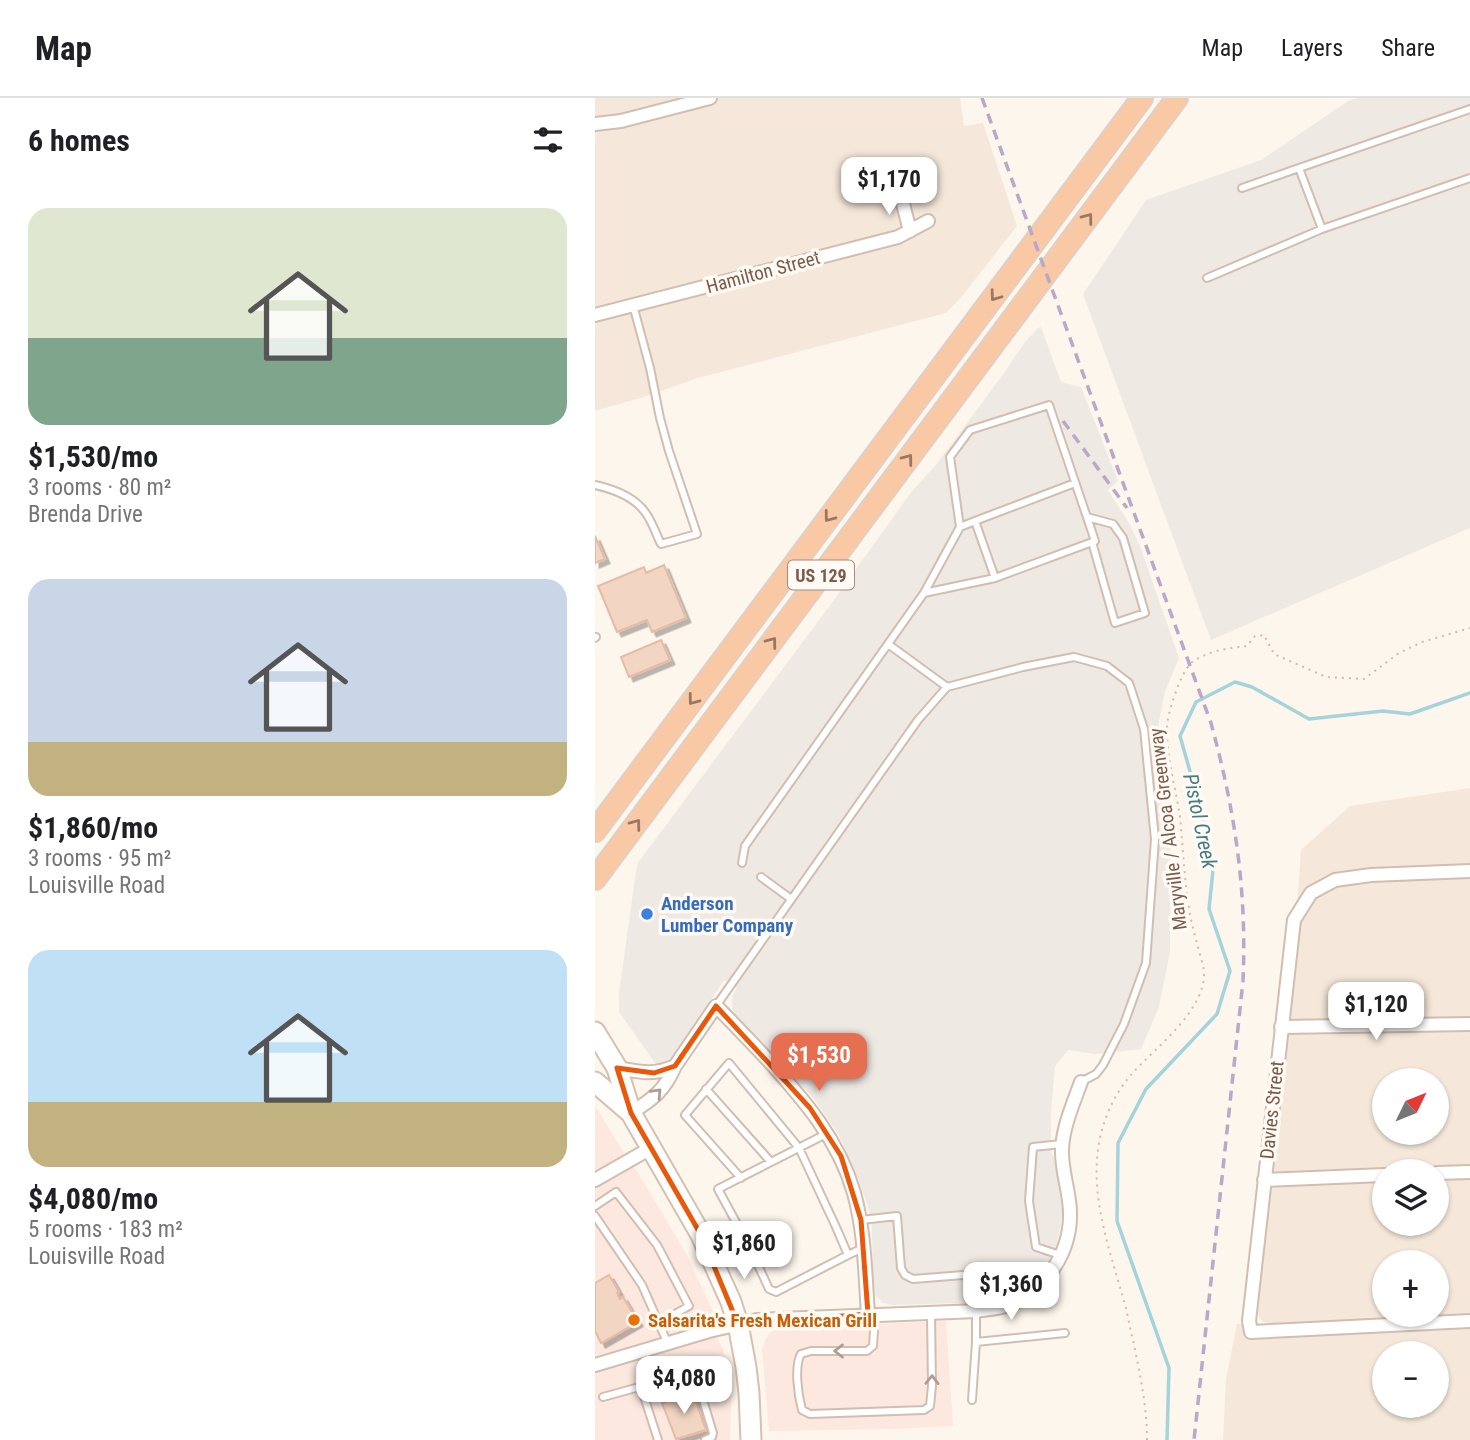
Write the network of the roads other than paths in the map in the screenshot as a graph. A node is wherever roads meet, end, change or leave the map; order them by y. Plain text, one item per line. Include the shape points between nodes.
1 (711, 98) edge
2 (1142, 98) edge
3 (1177, 98) edge
4 (1470, 109) edge
5 (595, 124) edge
6 (1299, 168) junction
7 (1470, 178) edge
8 (1242, 188) dead end
9 (901, 195) dead end
10 (928, 221) dead end
11 (1322, 229) junction
12 (909, 231) junction
13 (1207, 278) dead end
14 (633, 305) junction
15 (595, 315) edge
16 (1075, 483) junction
17 (595, 485) edge
18 (1087, 517) junction
19 (975, 521) junction
20 (960, 527) junction
21 (1092, 542) junction
22 (995, 578) junction
23 (924, 593) junction
24 (888, 644) junction
25 (947, 687) junction
26 (597, 826) edge
27 (742, 863) dead end
28 (1470, 871) edge
29 (761, 877) dead end
30 (595, 879) edge
31 (791, 899) junction
32 (716, 1006) junction
33 (1470, 1024) edge
34 (1281, 1027) junction
35 (595, 1032) edge
36 (675, 1066) junction
37 (617, 1068) junction
38 (595, 1082) edge
39 (1081, 1083) joint
40 (706, 1089) junction
41 (631, 1113) junction
42 (828, 1133) junction
43 (1062, 1144) junction
44 (651, 1148) junction
45 (799, 1148) junction
46 (771, 1162) junction
47 (1470, 1172) edge
48 (1449, 1173) edge
49 (1372, 1176) edge
50 (741, 1178) junction
51 (595, 1180) edge
52 (1264, 1180) junction
53 (595, 1206) edge
54 (595, 1216) edge
55 (860, 1220) junction
56 (865, 1248) junction
57 (848, 1255) junction
58 (1062, 1256) junction
59 (977, 1311) junction
60 (930, 1313) junction
61 (872, 1314) junction
62 (1470, 1321) edge
63 (659, 1323) junction
64 (738, 1324) junction
65 (1065, 1333) dead end
66 (976, 1342) junction
67 (668, 1343) junction
68 (595, 1366) edge
69 (641, 1387) junction
70 (701, 1393) dead end
71 (603, 1398) dead end
72 (972, 1400) dead end
73 (704, 1403) dead end
74 (658, 1440) edge
75 (705, 1440) edge
76 (751, 1440) edge

1 - 5 street
2 -> 26 highway, US 129
30 -> 3 highway, US 129
4 - 6 lane
6 - 8 lane
6 - 11 lane
7 - 11 lane
9 - 12 street
10 - 12 street, Hamilton Street
11 - 13 lane
12 - 14 street, Hamilton Street
14 - 15 street, Hamilton Street
14 - 17 lane via 669,451 697,534 661,544 645,512 629,498
16 - 18 lane
16 - 19 lane
16 - 20 lane via 1049,405 969,430 950,457
18 - 21 lane
18 - 21 lane via 1114,524 1123,538 1145,613 1115,623
19 - 20 lane
19 - 22 lane
20 - 23 lane
21 - 22 lane
22 - 23 lane
23 - 24 lane
24 - 25 lane
24 - 27 lane via 745,846
25 - 31 lane via 918,720
25 - 39 lane via 1074,657 1107,666 1129,683 1144,729 1155,839 1146,963 1103,1065
28 - 34 street, Davies Street via 1371,875 1335,880 1311,893 1294,920
29 - 31 lane
31 - 32 lane
32 - 36 street
32 - 42 street via 789,1083
33 - 34 street
34 - 52 street, Davies Street
35 - 37 main road
36 - 37 street via 654,1073
41 -> 36 street via 661,1091
37 - 41 main road
38 - 41 main road
39 - 43 street
40 - 45 lane via 729,1063
40 - 46 lane
40 - 50 lane via 685,1115
41 - 44 main road
42 - 45 lane
42 - 55 street via 847,1170
43 - 58 street via 1070,1214
43 - 58 lane via 1033,1147 1029,1201 1035,1247
44 - 51 street
44 - 64 main road via 701,1235
45 - 46 lane
45 - 57 lane
46 - 50 lane
47 - 48 street
49 - 52 street
50 - 57 lane via 718,1189 769,1289 776,1292
52 - 62 street, Davies Street via 1251,1332
53 - 63 lane via 616,1192 657,1245 689,1306
54 - 63 lane via 642,1285
55 - 56 street
55 - 59 lane via 897,1216 901,1268 913,1279 976,1274
56 - 57 lane
56 - 61 street
58 - 59 street via 1043,1281 1019,1300
59 - 60 street
59 - 66 lane
60 - 61 street
61 -> 60 lane via 873,1346 867,1351 801,1354 797,1360 802,1410 810,1414 924,1410 930,1406
61 - 64 street
63 - 67 lane
64 - 67 street
64 - 76 main road
65 - 66 lane
66 - 72 lane
67 - 68 street
69 - 70 lane via 690,1373
69 - 71 lane
69 - 74 lane
73 - 75 lane via 713,1433

